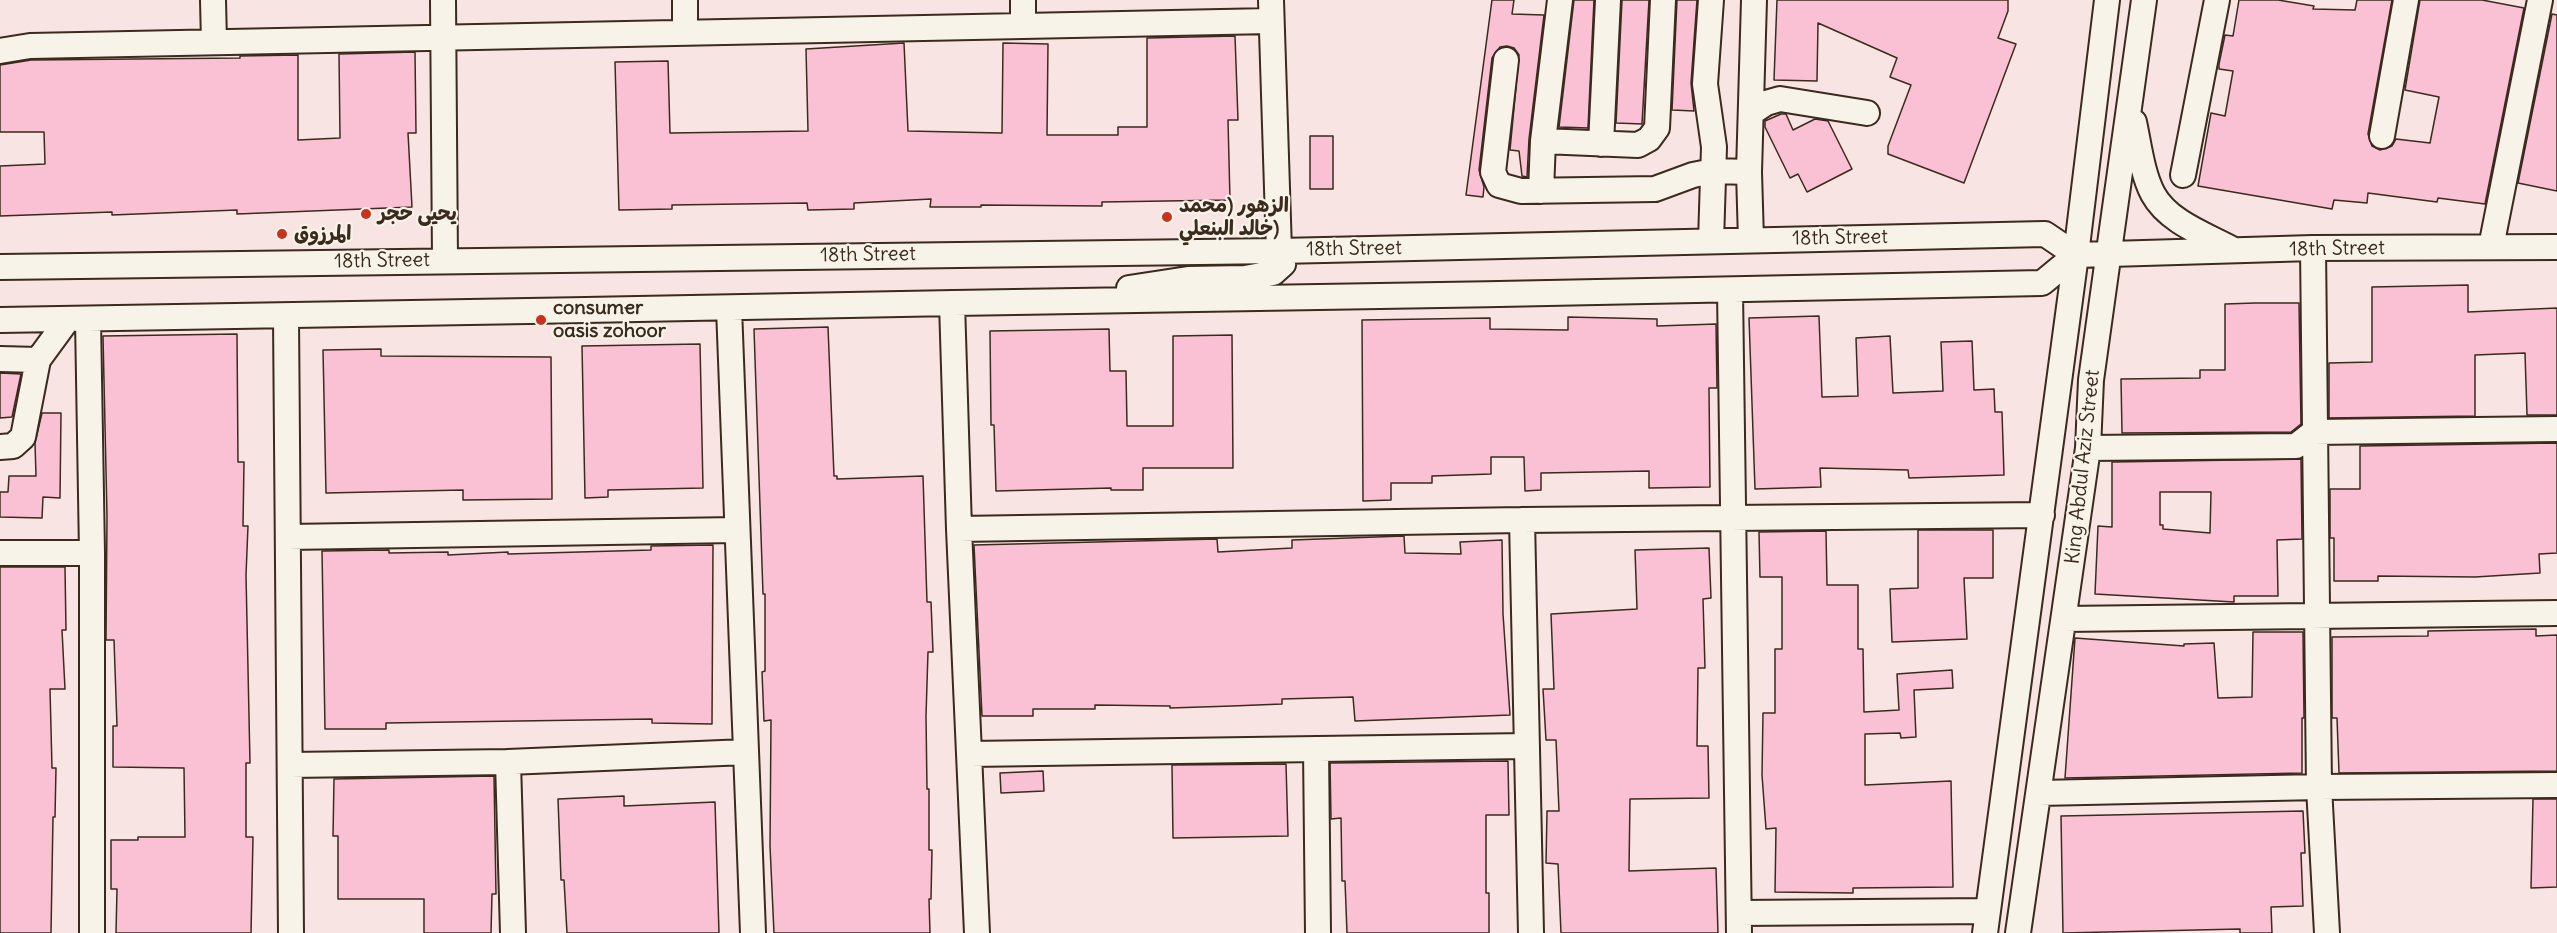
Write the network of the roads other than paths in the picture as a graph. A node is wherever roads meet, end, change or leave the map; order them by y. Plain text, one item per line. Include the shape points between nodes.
1 (213, 0) edge
2 (443, 0) edge
3 (685, 0) edge
4 (1023, 0) edge
5 (1560, 0) edge
6 (1608, 0) edge
7 (1663, 0) edge
8 (1711, 0) edge
9 (1754, 0) edge
10 (2107, 0) edge
11 (2144, 0) edge
12 (2217, 0) edge
13 (2406, 0) edge
14 (2540, 0) edge
15 (1271, 10) edge
16 (1023, 26) junction
17 (685, 32) junction
18 (443, 37) junction
19 (213, 42) junction
20 (0, 51) edge
21 (1506, 60) dead end
22 (2131, 107) junction
23 (1751, 113) junction
24 (1868, 113) dead end
25 (2382, 136) dead end
26 (1543, 141) junction
27 (1600, 144) junction
28 (1713, 171) junction
29 (1749, 172) junction
30 (2183, 175) dead end
31 (1541, 191) junction
32 (1751, 240) junction
33 (1711, 241) junction
34 (2492, 247) junction
35 (2557, 247) edge
36 (2313, 248) junction
37 (2235, 250) junction
38 (1279, 251) junction
39 (2110, 254) junction
40 (2076, 255) junction
41 (445, 260) junction
42 (0, 267) edge
43 (1730, 291) junction
44 (1043, 301) junction
45 (951, 303) junction
46 (729, 308) junction
47 (286, 317) junction
48 (78, 319) junction
49 (0, 320) edge
50 (0, 359) edge
51 (38, 360) junction
52 (2557, 429) edge
53 (2314, 432) junction
54 (0, 447) edge
55 (2088, 448) junction
56 (2042, 515) junction
57 (1733, 518) junction
58 (1522, 520) junction
59 (959, 529) junction
60 (736, 530) junction
61 (288, 537) junction
62 (0, 553) edge
63 (92, 554) junction
64 (2557, 613) edge
65 (2317, 616) junction
66 (2064, 619) junction
67 (1527, 746) junction
68 (1316, 749) junction
69 (746, 752) junction
70 (970, 754) junction
71 (508, 762) junction
72 (290, 765) junction
73 (2557, 786) edge
74 (2319, 787) junction
75 (2039, 794) junction
76 (1986, 922) edge
77 (1739, 923) edge
78 (1312, 931) edge
79 (92, 933) edge
80 (291, 933) edge
81 (513, 933) edge
82 (753, 933) edge
83 (978, 933) edge
84 (1532, 933) edge
85 (2018, 933) edge
86 (2327, 933) edge

1 - 19 street
2 - 18 street
3 - 17 street
4 - 16 street
5 - 26 street
6 - 27 street
7 - 27 street via 1657,128 1638,145
8 - 28 street via 1705,84 1713,134
9 - 23 street
10 - 40 street, King Abdul Aziz Street
11 - 22 street, King Abdul Aziz Street
12 - 30 street
13 - 25 street
14 - 34 street
15 - 16 street
15 - 38 street
16 - 17 street
17 - 18 street
18 - 19 street
18 - 41 street
19 - 20 street via 30,46
21 - 31 street via 1494,179 1510,189
22 - 37 street via 2154,195 2181,222
22 - 39 street, King Abdul Aziz Street
23 - 24 street via 1780,99
23 - 29 street
26 - 27 street
26 - 31 street
28 - 29 street
28 - 31 street via 1655,189
28 - 33 street
29 - 32 street
32 - 33 street, 18th Street
32 - 40 street, 18th Street via 2045,234
33 - 38 street, 18th Street
34 - 35 street, 18th Street
34 - 36 street, 18th Street
36 - 37 street, 18th Street
36 - 53 street
37 - 39 street, 18th Street
38 - 41 street, 18th Street
38 - 44 street via 1283,264 1274,273 1188,279
39 - 40 street, 18th Street
39 - 55 street, King Abdul Aziz Street via 2091,380
40 - 43 street via 2042,283
40 - 56 street, King Abdul Aziz Street
41 - 42 street, 18th Street
43 - 44 street
43 - 57 street
44 - 45 street
45 - 46 street
45 - 59 street
46 - 47 street
46 - 60 street
47 - 48 street
47 - 61 street
48 - 49 street
48 - 51 street
48 - 63 street
50 - 51 street
51 - 54 street via 23,437 13,446
52 - 53 street
53 - 55 street via 2296,446
53 - 65 street
55 - 66 street, King Abdul Aziz Street
56 - 57 street
56 - 76 street, King Abdul Aziz Street
57 - 58 street
57 - 77 street
58 - 59 street
58 - 67 street
59 - 70 street
60 - 61 street
60 - 69 street
61 - 72 street
62 - 63 street
63 - 79 street
64 - 65 street
65 - 66 street
65 - 74 street
66 - 75 street, King Abdul Aziz Street
67 - 68 street
67 - 84 street
68 - 70 street
68 - 78 street
69 - 71 street
69 - 82 street
70 - 83 street
71 - 72 street
71 - 81 street
72 - 80 street
73 - 74 street
74 - 75 street
74 - 86 street
75 - 85 street, King Abdul Aziz Street
76 - 77 street

